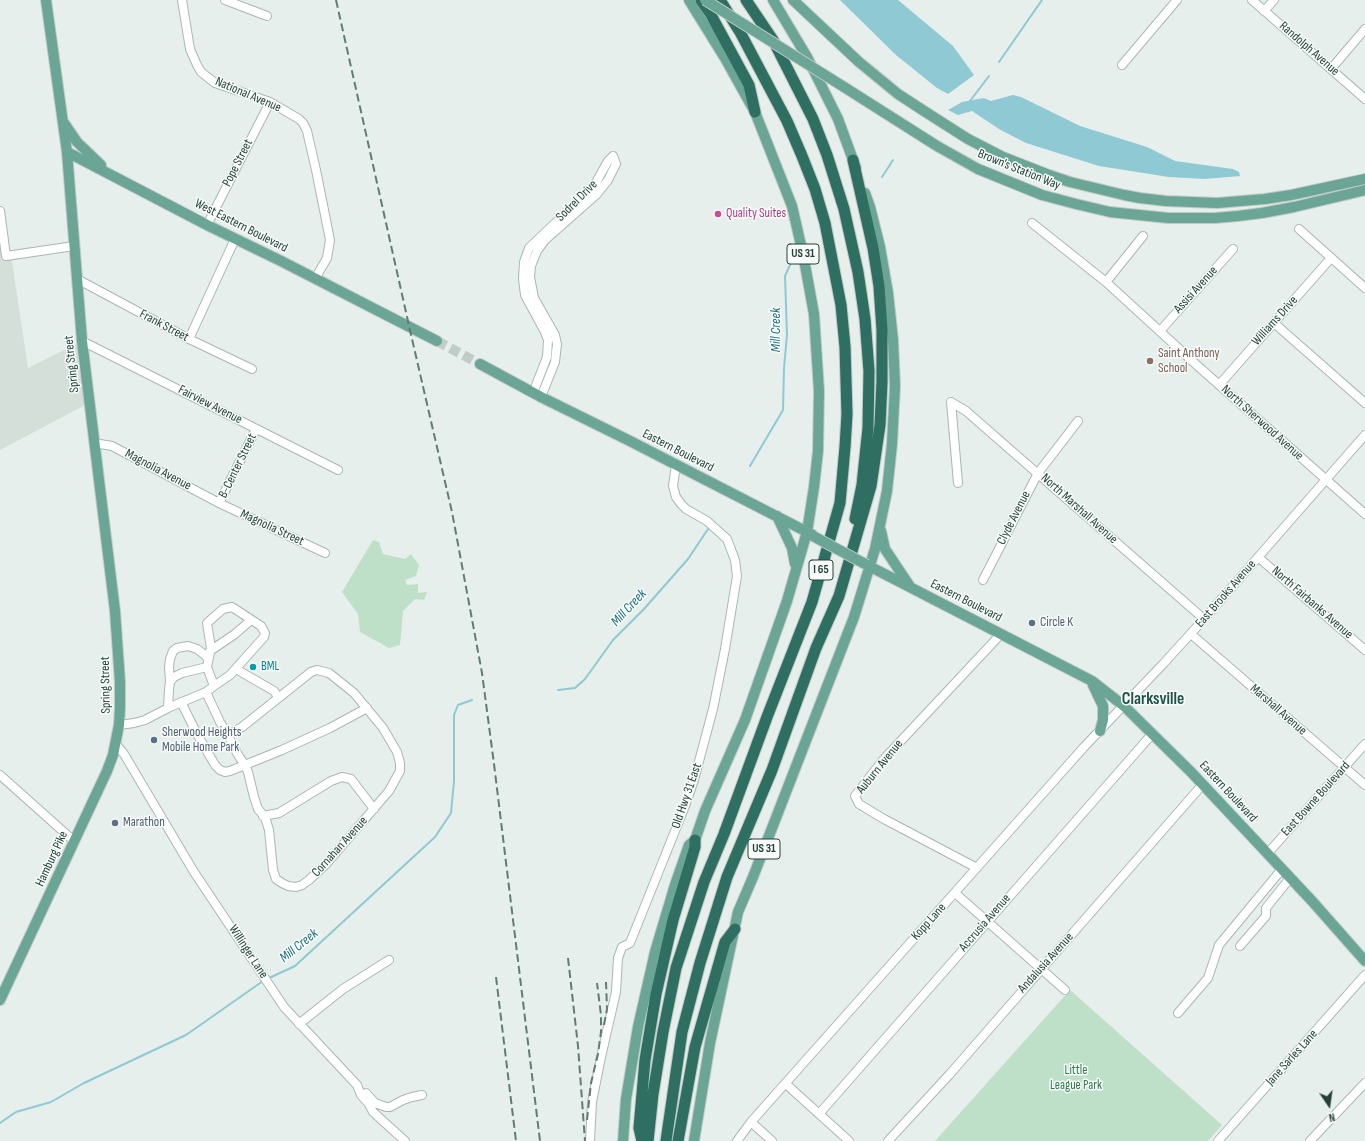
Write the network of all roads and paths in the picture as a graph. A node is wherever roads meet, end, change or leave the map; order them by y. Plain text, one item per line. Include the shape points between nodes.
1 (46, 0) edge
2 (182, 0) edge
3 (225, 0) edge
4 (689, 0) edge
5 (701, 0) edge
6 (705, 0) edge
7 (720, 0) edge
8 (746, 0) edge
9 (773, 0) edge
10 (793, 0) edge
11 (1177, 0) edge
12 (1252, 0) edge
13 (1274, 0) edge
14 (1264, 11) junction
15 (268, 16) dead end
16 (1365, 29) edge
17 (1122, 65) dead end
18 (1331, 69) junction
19 (1365, 99) edge
20 (270, 102) junction
21 (755, 112) junction
22 (62, 119) junction
23 (66, 152) junction
24 (853, 160) junction
25 (108, 172) junction
26 (1365, 179) edge
27 (1365, 190) edge
28 (0, 211) edge
29 (1032, 223) dead end
30 (207, 225) junction
31 (1299, 229) dead end
32 (1144, 236) dead end
33 (235, 239) junction
34 (74, 246) junction
35 (1233, 249) dead end
36 (1331, 258) junction
37 (77, 278) junction
38 (315, 278) junction
39 (1106, 282) junction
40 (1365, 288) edge
41 (1274, 323) junction
42 (1160, 331) junction
43 (188, 339) junction
44 (82, 341) junction
45 (437, 341) tunnel mouth
46 (480, 364) tunnel mouth
47 (252, 369) dead end
48 (1219, 385) junction
49 (537, 395) junction
50 (1365, 403) edge
51 (1078, 421) dead end
52 (256, 429) junction
53 (1365, 435) edge
54 (94, 443) junction
55 (676, 465) junction
56 (338, 470) dead end
57 (1038, 473) junction
58 (1326, 480) junction
59 (958, 483) dead end
60 (219, 504) junction
61 (1365, 514) edge
62 (776, 516) junction
63 (880, 526) junction
64 (810, 534) junction
65 (325, 553) dead end
66 (1258, 557) junction
67 (868, 565) junction
68 (796, 570) junction
69 (983, 580) dead end
70 (910, 587) junction
71 (839, 596) junction
72 (1204, 619) junction
73 (251, 620) junction
74 (1001, 634) junction
75 (1191, 634) junction
76 (1365, 650) edge
77 (210, 651) junction
78 (208, 663) junction
79 (236, 669) junction
80 (1092, 681) junction
81 (170, 682) junction
82 (214, 686) junction
83 (206, 692) junction
84 (278, 697) junction
85 (181, 702) junction
86 (1124, 706) junction
87 (168, 708) junction
88 (367, 708) junction
89 (119, 725) junction
90 (1100, 731) junction
91 (1153, 733) junction
92 (228, 735) junction
93 (115, 743) junction
94 (1365, 744) edge
95 (245, 765) junction
96 (1344, 768) junction
97 (0, 775) edge
98 (1203, 784) junction
99 (1365, 786) edge
100 (374, 809) junction
101 (264, 816) junction
102 (695, 840) junction
103 (75, 842) junction
104 (1268, 853) junction
105 (977, 868) junction
106 (1282, 869) junction
107 (1290, 878) junction
108 (955, 894) junction
109 (987, 921) junction
110 (735, 929) junction
111 (1240, 946) dead end
112 (389, 960) dead end
113 (1365, 961) edge
114 (1041, 969) junction
115 (1365, 975) edge
116 (1065, 990) dead end
117 (0, 1000) edge
118 (1178, 1013) dead end
119 (299, 1024) junction
120 (1365, 1083) edge
121 (786, 1084) junction
122 (357, 1085) junction
123 (422, 1095) dead end
124 (819, 1114) junction
125 (751, 1122) junction
126 (405, 1141) edge
127 (590, 1141) edge
128 (623, 1141) edge
129 (642, 1141) edge
130 (648, 1141) edge
131 (666, 1141) edge
132 (678, 1141) edge
133 (694, 1141) edge
134 (737, 1141) edge
135 (772, 1141) edge
136 (849, 1141) edge
137 (888, 1141) edge
138 (1218, 1141) edge
139 (1310, 1141) edge

1 - 22 main road, Spring Street
2 - 20 street, National Avenue via 190,49 201,72 215,83
3 - 15 street
4 - 21 main road, US 31
5 - 21 highway via 749,85
6 - 27 main road, Brown's Station Way, bridge via 978,169 1048,197 1110,212 1192,219 1282,210
7 - 130 highway, I 65 via 740,32 786,121 815,189 823,216 841,305 846,377 846,440 840,503 812,602 704,882 676,968 662,1032
8 - 71 highway, I 65 via 772,40 813,119 844,209 858,272 869,371 868,428 862,485
9 - 24 main road, US 31 via 807,57 838,119
10 - 26 main road, Brown's Station Way via 859,62 924,112 1003,157 1070,182 1140,198 1216,203 1291,195
11 - 17 street
12 - 14 street, Randolph Avenue
13 - 14 street
14 - 18 street, Randolph Avenue
16 - 18 street
18 - 19 street, Randolph Avenue
20 - 30 street, Pope Street
20 - 38 street, National Avenue via 299,119 307,132 330,240 327,258
21 - 64 main road, US 31 via 792,206 814,314 819,391 818,451
22 - 23 main road, Spring Street
22 - 25 main road via 77,142
23 - 25 main road, West Eastern Boulevard
23 - 34 main road, Spring Street
24 - 63 main road, US 31 via 870,207 880,247 893,340 895,386 892,444
24 - 71 highway via 873,248 878,286 882,330 882,382 880,425 871,486
25 - 30 main road, West Eastern Boulevard
28 - 34 street via 6,256
29 - 39 street, North Sherwood Avenue
30 - 33 main road, West Eastern Boulevard
31 - 36 street
32 - 39 street
33 - 38 main road, West Eastern Boulevard
33 - 43 street
34 - 37 main road, Spring Street
35 - 42 street, Assisi Avenue
36 - 40 street
36 - 41 street, Williams Drive
37 - 43 street, Frank Street
37 - 44 main road, Spring Street
38 - 45 main road, West Eastern Boulevard
39 - 42 street, North Sherwood Avenue
41 - 48 street, Williams Drive
41 - 50 street
42 - 48 street, North Sherwood Avenue
43 - 47 street, Frank Street
44 - 52 street, Fairview Avenue
44 - 54 main road, Spring Street
46 - 49 main road, Eastern Boulevard
48 - 58 street, North Sherwood Avenue
49 - 49 street, Sodrel Drive via 555,362 557,344 555,335 534,298 530,277 531,266 545,240 597,194 608,180 616,164 613,156 594,186 529,248 524,262 523,279 526,295 548,340 547,357
49 - 55 main road, Eastern Boulevard
51 - 57 street, Clyde Avenue
52 - 56 street, Fairview Avenue
52 - 60 street, B-Center Street
53 - 58 street, East Brooks Avenue
54 - 60 street, Magnolia Avenue via 112,446
54 - 89 main road, Spring Street via 116,611 120,682
55 - 62 main road, Eastern Boulevard
55 - 127 street, Old Hwy 31 East via 673,486 676,497 686,509 707,521 726,538 735,560 737,576 713,709 694,780 630,943 622,947 618,958 616,992 592,1102
57 - 59 street, North Marshall Avenue via 966,411 950,402
57 - 69 street, Clyde Avenue
57 - 72 street, North Marshall Avenue
58 - 61 street, North Sherwood Avenue
58 - 66 street, East Brooks Avenue
60 - 65 street, Magnolia Street
62 - 64 main road, Eastern Boulevard
62 - 68 main road via 792,548
63 - 67 main road, US 31
63 - 70 main road via 885,549
64 - 67 main road, Eastern Boulevard, bridge
64 - 68 main road, US 31
66 - 72 street, East Brooks Avenue
66 - 76 street, North Fairbanks Avenue
67 - 70 main road, Eastern Boulevard
67 - 110 main road, US 31 via 854,617 738,912
68 - 102 main road, US 31 via 744,720
70 - 74 main road, Eastern Boulevard
71 - 131 highway, I 65 via 816,648 772,770 727,878 700,963 682,1032
72 - 75 street, East Brooks Avenue
73 - 77 street
73 - 77 street via 232,607 223,609 207,623
73 - 79 street via 261,626 264,637
74 - 80 main road, Eastern Boulevard
74 - 105 street, Auburn Avenue via 883,760 855,796 859,804 884,819
75 - 86 street, East Brooks Avenue
75 - 96 street, Marshall Avenue
77 - 78 street
78 - 81 street via 174,677
78 - 81 street via 206,655 197,649 188,646 177,648 172,651 170,659
78 - 82 street
79 - 82 street
79 - 84 street via 274,691
80 - 86 main road, Eastern Boulevard
80 - 90 main road via 1103,706 1104,720
81 - 87 street
82 - 83 street
83 - 85 street
83 - 92 street, Cornahan Avenue
84 - 88 street, Cornahan Avenue via 317,670 329,673 342,682
84 - 92 street, Cornahan Avenue via 242,727
85 - 87 street
85 - 95 street via 214,765 225,772
86 - 90 street, Kopp Lane
86 - 91 main road, Eastern Boulevard
87 - 89 street via 145,720
88 - 95 street via 310,737
88 - 100 street, Cornahan Avenue via 383,728 397,752 400,763 397,778
89 - 93 main road, Hamburg Pike
90 - 105 street, Kopp Lane
91 - 98 main road, Eastern Boulevard
91 - 109 street, Accrusia Avenue
92 - 95 street, Cornahan Avenue
93 - 103 main road, Hamburg Pike via 107,771
93 - 119 street, Willinger Lane via 194,872 284,1007
94 - 96 street, East Bowne Boulevard
95 - 101 street, Cornahan Avenue via 258,809
96 - 99 street, Marshall Avenue
96 - 104 street, East Bowne Boulevard
97 - 103 street
98 - 104 main road, Eastern Boulevard
98 - 114 street, Andalusia Avenue
100 - 101 street, Cornahan Avenue via 351,779 342,777 330,781 279,813
100 - 101 street, Cornahan Avenue via 328,863 309,880 296,887 276,879 269,830
102 - 128 main road, US 31 via 689,845 654,952 626,1100
102 - 129 highway via 673,920 655,1001 639,1128
103 - 117 main road, Hamburg Pike
104 - 106 main road, Eastern Boulevard
105 - 108 street, Kopp Lane
106 - 107 main road, Eastern Boulevard
106 - 118 street via 1219,945 1208,978
107 - 111 street via 1266,908 1266,916
107 - 113 main road, Eastern Boulevard
108 - 109 street
108 - 121 street, Kopp Lane
109 - 114 street
109 - 124 street, Accrusia Avenue
110 - 132 highway via 725,942 695,1048
110 - 133 main road, US 31 via 710,1043
112 - 119 street via 343,989
114 - 116 street
114 - 137 street, Andalusia Avenue
115 - 138 street, Jane Sarles Lane
119 - 122 street, Willinger Lane
120 - 139 street
121 - 124 street
121 - 125 street, Kopp Lane
122 - 123 street via 375,1103 386,1107
122 - 126 street, Willinger Lane via 373,1112
124 - 136 street
125 - 134 street, Kopp Lane
125 - 135 street

